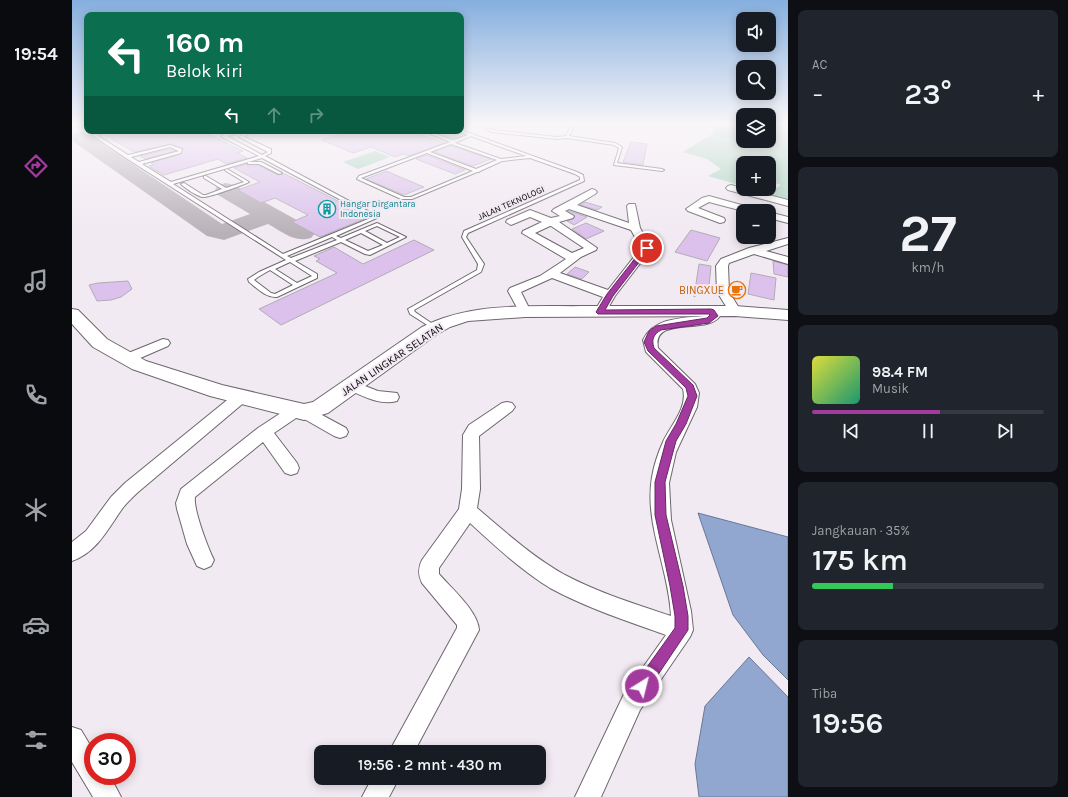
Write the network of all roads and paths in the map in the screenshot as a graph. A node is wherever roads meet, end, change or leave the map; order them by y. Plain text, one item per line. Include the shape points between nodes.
1 (133, 160) edge
2 (151, 160) edge
3 (250, 160) edge
4 (271, 160) edge
5 (405, 160) edge
6 (449, 160) edge
7 (501, 160) edge
8 (541, 160) edge
9 (616, 160) edge
10 (383, 162) dead end
11 (138, 164) junction
12 (392, 165) junction
13 (226, 170) junction
14 (662, 170) dead end
15 (478, 171) junction
16 (280, 173) dead end
17 (205, 177) junction
18 (183, 184) junction
19 (172, 185) junction
20 (731, 188) dead end
21 (226, 190) junction
22 (592, 192) dead end
23 (788, 203) edge
24 (569, 206) junction
25 (632, 206) dead end
26 (736, 207) edge
27 (776, 217) edge
28 (720, 220) dead end
29 (788, 220) edge
30 (511, 222) dead end
31 (550, 222) junction
32 (634, 228) junction
33 (360, 231) junction
34 (333, 236) junction
35 (340, 240) junction
36 (788, 241) edge
37 (387, 246) junction
38 (753, 250) junction
39 (283, 256) junction
40 (573, 258) junction
41 (290, 261) junction
42 (788, 261) edge
43 (272, 269) junction
44 (551, 274) junction
45 (298, 286) junction
46 (610, 295) junction
47 (735, 311) junction
48 (525, 312) junction
49 (600, 312) junction
50 (711, 312) junction
51 (788, 315) edge
52 (74, 320) edge
53 (435, 328) junction
54 (163, 343) dead end
55 (126, 359) junction
56 (352, 386) junction
57 (242, 396) junction
58 (392, 397) dead end
59 (507, 407) dead end
60 (300, 411) junction
61 (264, 432) junction
62 (340, 432) dead end
63 (291, 468) dead end
64 (468, 511) junction
65 (72, 553) edge
66 (204, 560) dead end
67 (682, 630) junction
68 (405, 745) edge
69 (83, 762) edge
70 (382, 785) edge
71 (108, 797) edge
72 (375, 797) edge
73 (588, 797) edge

1 - 11 lane
2 - 11 lane
3 - 19 lane
4 - 34 lane via 377,217
5 - 12 lane
6 - 15 lane
7 - 15 lane
8 - 53 lane, JALAN TEKNOLOGI via 582,176 582,181 466,232 464,237 481,264 479,271 411,309 412,313
9 - 14 lane via 615,164
10 - 12 lane
11 - 19 lane
12 - 15 lane via 359,179 407,199
13 - 16 lane via 256,162
13 - 17 lane
13 - 21 lane via 247,182
17 - 18 lane
17 - 21 lane
18 - 19 lane
18 - 21 lane via 202,196
19 - 39 lane
20 - 23 street
22 - 24 street
24 - 31 street via 557,211 569,216
24 - 32 street
25 - 32 street
26 - 28 street via 705,200 691,209
27 - 29 street
30 - 31 street via 530,213
31 - 40 street via 592,248
31 - 40 street via 527,233
32 - 46 street via 647,248
33 - 35 lane
33 - 37 lane
33 - 37 lane via 377,224 404,237
34 - 35 lane
34 - 39 lane
35 - 37 lane via 366,253
35 - 41 lane
36 - 38 street
38 - 42 street
38 - 47 street via 729,259 722,266 723,292
39 - 41 lane
40 - 44 street
41 - 43 lane
41 - 45 lane via 315,275
43 - 45 lane
43 - 45 lane via 252,278 251,282 275,296
44 - 46 street
44 - 48 street via 514,291
46 - 49 street
47 - 50 main road, JALAN LINGKAR SELATAN
47 - 51 main road, JALAN LINGKAR SELATAN
48 - 49 main road, JALAN LINGKAR SELATAN
48 - 53 main road, JALAN LINGKAR SELATAN via 466,316
49 - 50 main road, JALAN LINGKAR SELATAN
50 - 67 street via 714,316 709,320 659,328 651,332 648,342 651,349 693,391 692,400 671,441 660,482 661,515 682,616
52 - 55 main road via 100,343
53 - 56 main road, JALAN LINGKAR SELATAN
54 - 55 street
55 - 57 main road via 162,374
56 - 58 street via 376,396
56 - 60 main road, JALAN LINGKAR SELATAN via 320,408
57 - 60 main road
57 - 65 street via 131,488 117,502 93,537
59 - 64 street via 471,434 471,489
60 - 61 street
60 - 62 street
61 - 63 street
61 - 66 street via 187,494 186,509
64 - 67 street via 541,571 564,584 602,602
64 - 68 street via 429,566 429,577 464,618 468,630
67 - 73 street via 632,702
69 - 71 street
70 - 72 street

